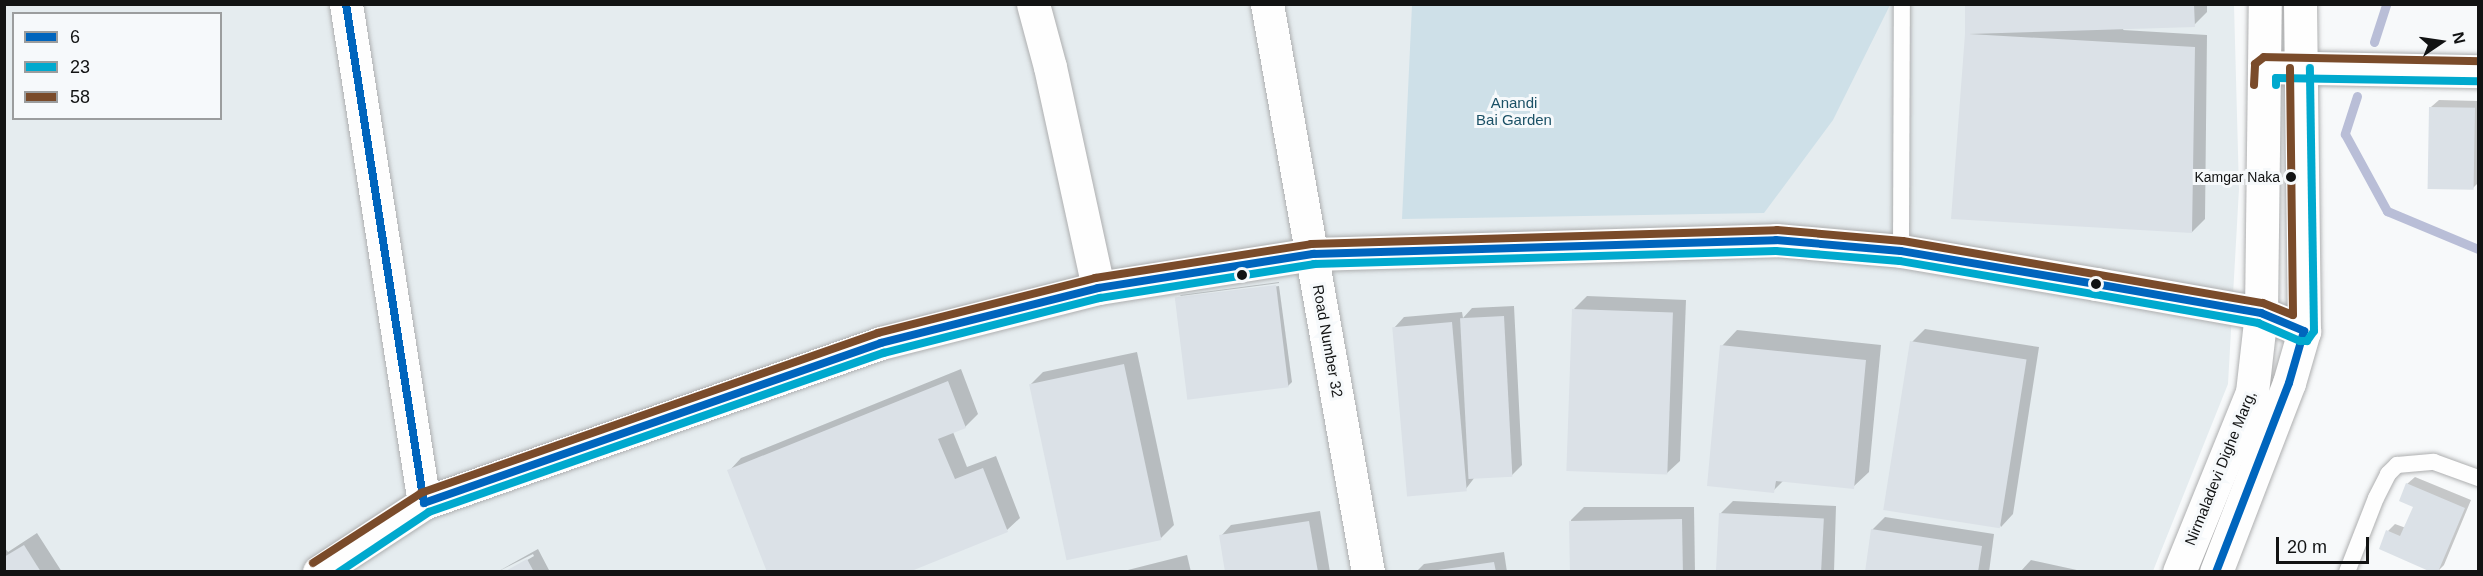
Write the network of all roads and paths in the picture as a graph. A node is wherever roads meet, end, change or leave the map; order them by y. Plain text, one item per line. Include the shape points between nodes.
1 (346, 4) edge
2 (1033, 4) edge
3 (1267, 4) edge
4 (1902, 4) edge
5 (2265, 4) edge
6 (2300, 4) edge
7 (2265, 67) junction
8 (2300, 68) junction
9 (2478, 71) edge
10 (1901, 251) junction
11 (1313, 254) junction
12 (1098, 288) junction
13 (2262, 313) junction
14 (2304, 331) junction
15 (2478, 478) edge
16 (424, 502) junction
17 (319, 572) edge
18 (1368, 572) edge
19 (2179, 572) edge
20 (2216, 572) edge
21 (2347, 572) edge

1 - 16 street
2 - 12 street
3 - 11 street, Road Number 32
4 - 10 lane
5 - 7 street, Nirmaladevi Dighe Marg,
6 - 8 street
7 - 8 street
7 - 13 street, Nirmaladevi Dighe Marg,
8 - 9 street
8 - 14 street
10 - 11 street via 1776,240
10 - 13 street
11 - 12 street
11 - 18 street, Road Number 32
12 - 16 street via 881,344
13 - 14 street
13 - 19 street, Nirmaladevi Dighe Marg, via 2252,392
14 - 20 street via 2289,383
15 - 21 lane via 2434,462 2397,465 2376,498
16 - 17 street

